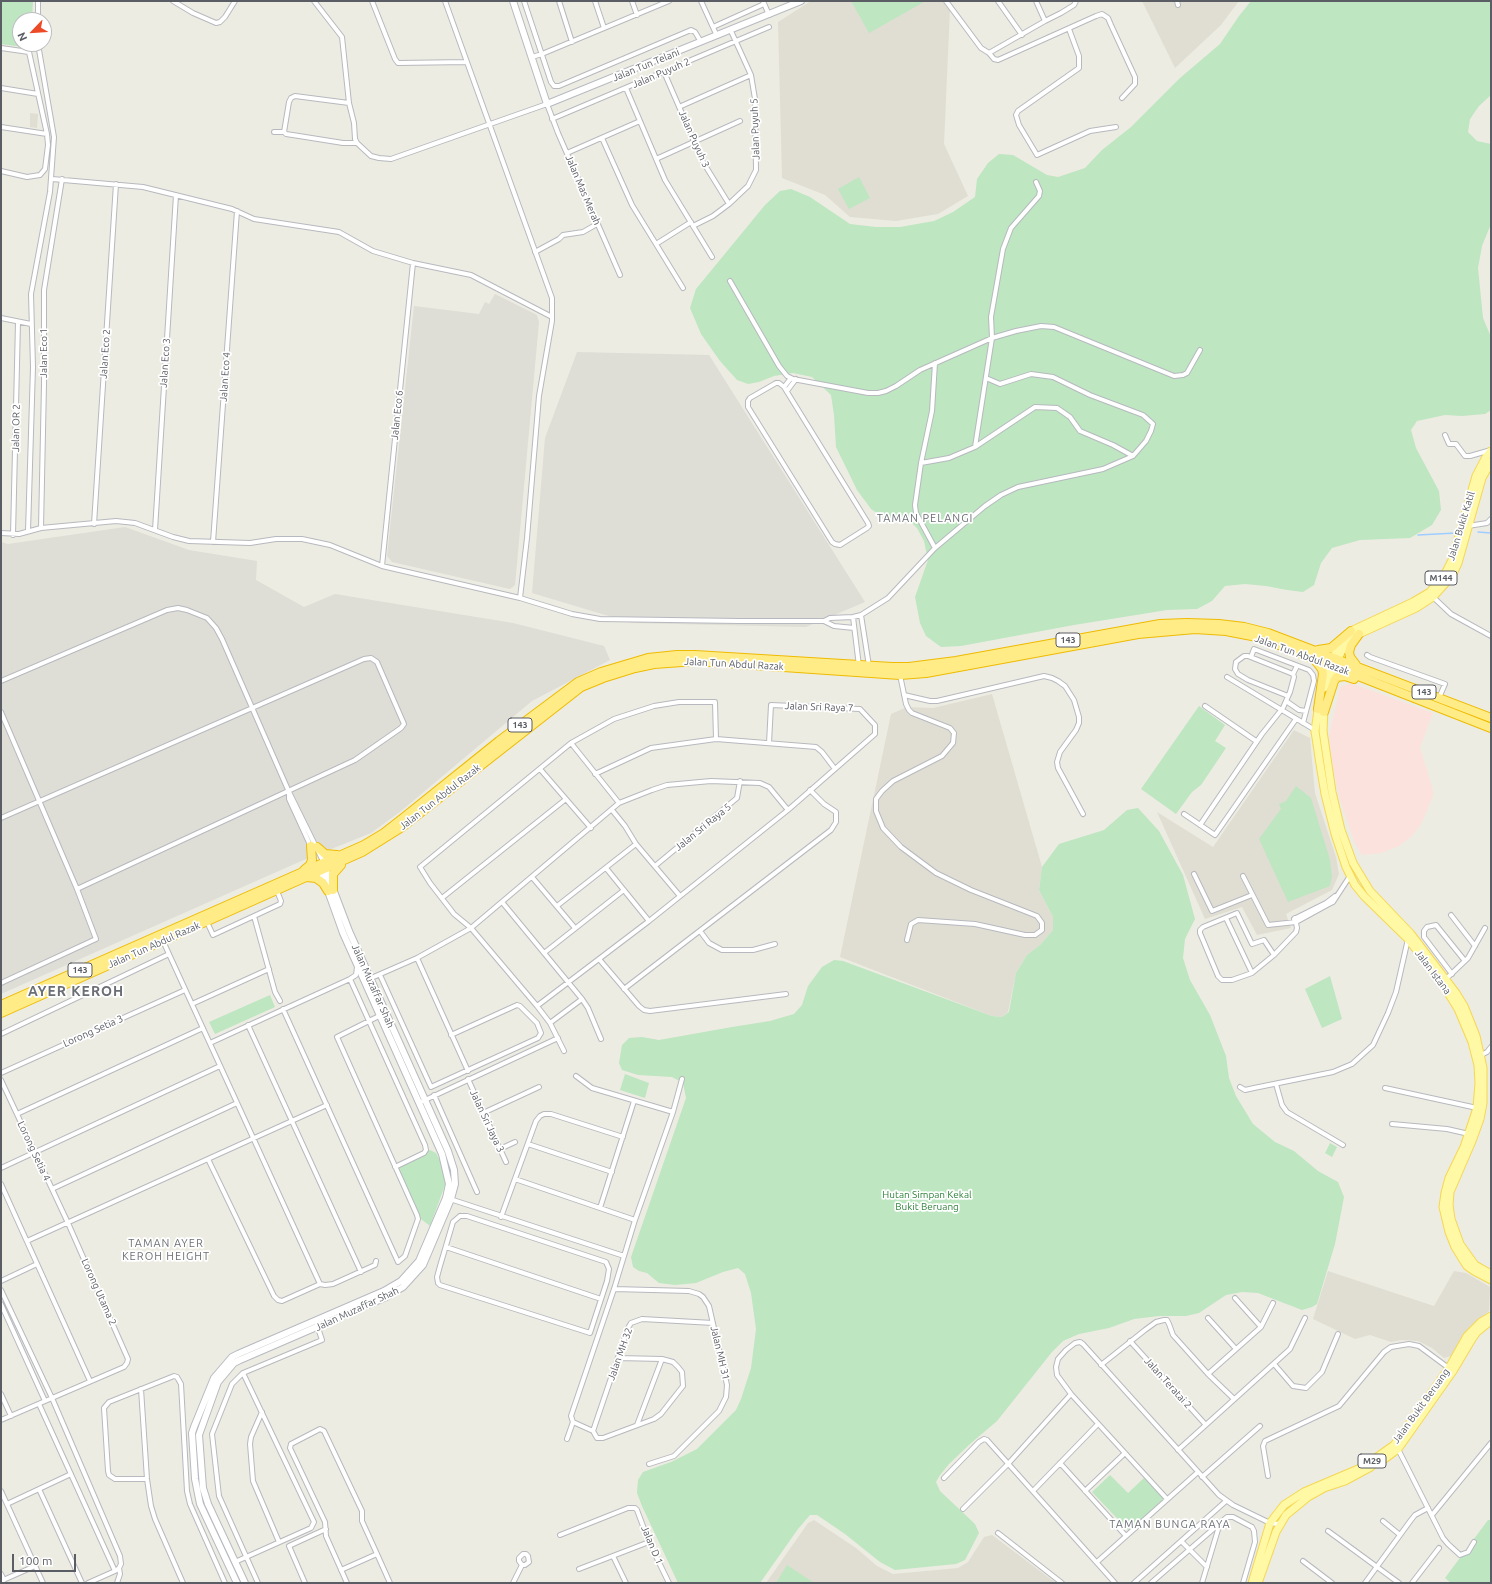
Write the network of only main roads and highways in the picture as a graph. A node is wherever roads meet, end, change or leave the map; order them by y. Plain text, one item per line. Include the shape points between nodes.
1 (513, 1) edge
2 (801, 1) edge
3 (1491, 450) edge
4 (1491, 462) edge
5 (1355, 632) junction
6 (1311, 653) junction
7 (1334, 662) junction
8 (1357, 666) junction
9 (1401, 693) junction
10 (1321, 710) junction
11 (1491, 718) edge
12 (1491, 728) edge
13 (1345, 842) junction
14 (346, 857) junction
15 (322, 867) junction
16 (294, 876) junction
17 (1350, 876) junction
18 (306, 877) junction
19 (330, 891) junction
20 (1377, 899) junction
21 (1410, 936) junction
22 (162, 938) junction
23 (368, 980) junction
24 (1, 1006) edge
25 (1, 1013) edge
26 (382, 1015) junction
27 (1479, 1056) junction
28 (448, 1199) junction
29 (1491, 1274) edge
30 (1491, 1280) edge
31 (1491, 1316) edge
32 (1491, 1321) edge
33 (317, 1324) junction
34 (1451, 1370) junction
35 (237, 1583) edge
36 (245, 1583) edge
37 (1252, 1583) edge
38 (1258, 1583) edge

1 - 2 main road, Jalan Tun Telani via 547,104
3 - 5 main road, Jalan Bukit Katil / M144 via 1476,476 1452,560 1446,572 1430,592
4 - 5 main road, Jalan Bukit Katil / M144 via 1482,478 1452,576 1433,597 1416,608
5 - 6 highway via 1331,648
5 - 7 main road, Jalan Bukit Katil / M144 via 1341,643
5 - 8 highway via 1349,652 1351,660
6 - 7 highway, Jalan Tun Abdul Razak / 143
6 - 10 highway via 1324,674
6 - 14 highway, Jalan Tun Abdul Razak / 143 via 1257,637 1195,628 1138,634 926,673 696,661 635,668 581,687 391,835
7 - 8 highway, Jalan Tun Abdul Razak / 143
7 - 9 highway, Jalan Tun Abdul Razak / 143
7 - 10 main road, Jalan Istana / M144
8 - 11 highway, Jalan Tun Abdul Razak / 143
9 - 10 highway via 1341,676 1334,681
9 - 12 highway, Jalan Tun Abdul Razak / 143
10 - 13 main road, Jalan Istana / M144 via 1326,762
10 - 17 main road, Jalan Istana / M144 via 1316,731 1326,794 1340,851
13 - 17 main road via 1352,869
13 - 20 main road, Jalan Istana / M144 via 1363,882
14 - 15 highway, Jalan Tun Abdul Razak / 143
14 - 16 highway via 325,854 314,847 310,865
14 - 19 highway via 334,871
15 - 16 highway, Jalan Tun Abdul Razak / 143
15 - 18 highway, Jalan Tun Abdul Razak / 143
15 - 19 main road, Jalan Muzaffar Shah
16 - 22 highway, Jalan Tun Abdul Razak / 143
17 - 20 main road via 1354,876
17 - 21 main road, Jalan Istana / M144 via 1364,896
18 - 19 highway via 316,878
18 - 22 highway, Jalan Tun Abdul Razak / 143 via 207,922
19 - 23 main road, Jalan Muzaffar Shah
19 - 23 main road, Jalan Muzaffar Shah via 343,933
20 - 21 main road, Jalan Istana / M144
21 - 27 main road, Jalan Istana / M144 via 1458,1009
21 - 27 main road, Jalan Istana / M144 via 1446,979 1464,1006 1476,1036
22 - 24 highway, Jalan Tun Abdul Razak / 143
22 - 25 highway, Jalan Tun Abdul Razak / 143
23 - 26 main road, Jalan Muzaffar Shah
26 - 28 main road, Jalan Muzaffar Shah via 442,1154 448,1174
26 - 28 main road, Jalan Muzaffar Shah via 426,1100 448,1150 455,1184
27 - 29 main road, Jalan Istana / M144 via 1484,1103 1472,1141 1450,1192 1449,1205 1460,1244 1475,1265
27 - 30 main road, Jalan Istana / M144 via 1477,1108 1444,1193 1444,1215 1455,1247 1467,1266
28 - 33 main road, Jalan Muzaffar Shah via 419,1261 401,1281
31 - 34 main road, Jalan Bukit Beruang / M29 via 1473,1329
32 - 34 main road, Jalan Bukit Beruang / M29 via 1475,1335
33 - 35 main road, Jalan Muzaffar Shah via 232,1357 214,1378 194,1427 192,1434 198,1497
33 - 36 main road, Jalan Muzaffar Shah via 234,1363 218,1382 199,1435 203,1488
34 - 37 main road, Jalan Bukit Beruang / M29 via 1394,1445 1364,1467 1322,1483 1284,1506 1270,1523
34 - 38 main road, Jalan Bukit Beruang / M29 via 1398,1448 1365,1471 1324,1488 1291,1510 1276,1532

